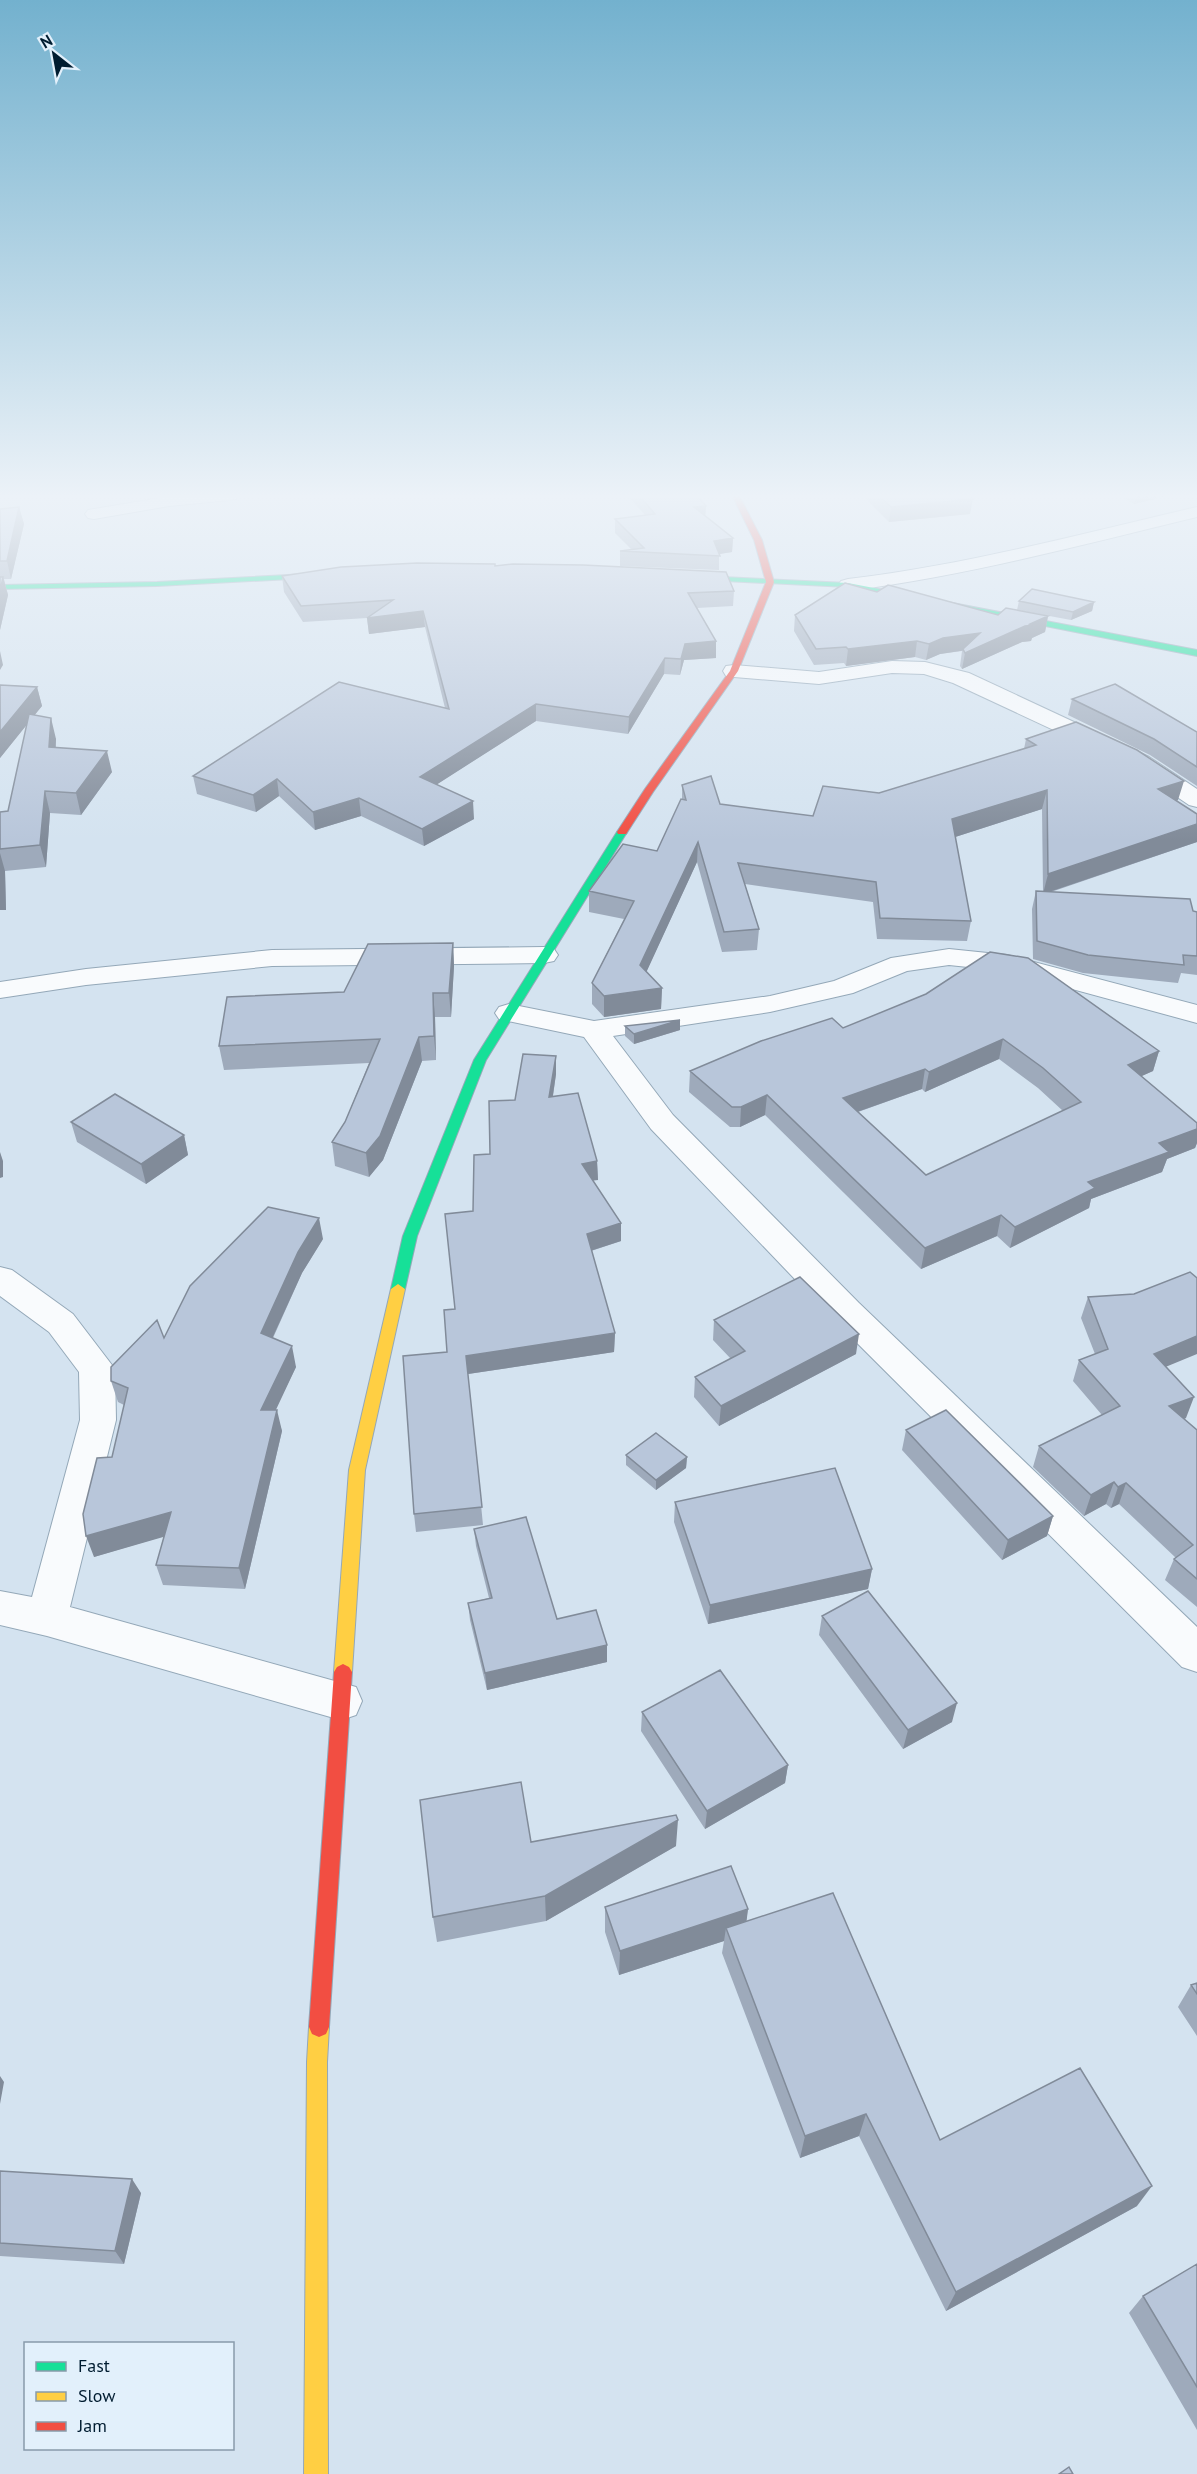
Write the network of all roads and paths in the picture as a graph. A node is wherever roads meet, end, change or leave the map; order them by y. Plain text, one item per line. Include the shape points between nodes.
1 (758, 610) edge
2 (979, 610) edge
3 (1197, 653) edge
4 (734, 671) junction
5 (1197, 800) edge
6 (544, 955) junction
7 (0, 990) edge
8 (509, 1013) junction
9 (1197, 1014) edge
10 (594, 1030) junction
11 (0, 1279) edge
12 (0, 1608) edge
13 (47, 1618) junction
14 (1197, 1654) edge
15 (341, 1701) junction
16 (316, 2474) edge

1 - 4 main road
2 - 3 main road
4 - 5 street via 819,678 892,668 934,670 961,678 1141,762
4 - 6 main road via 648,791
6 - 7 street via 272,958
6 - 8 main road
8 - 10 street
8 - 15 main road via 480,1060 410,1236 357,1470
9 - 10 street via 1007,963 949,957 901,964 843,987 770,1004
10 - 14 street via 662,1122 848,1312
11 - 13 street via 61,1323 97,1368 98,1420
12 - 13 street
13 - 15 street
15 - 16 main road via 317,2062

